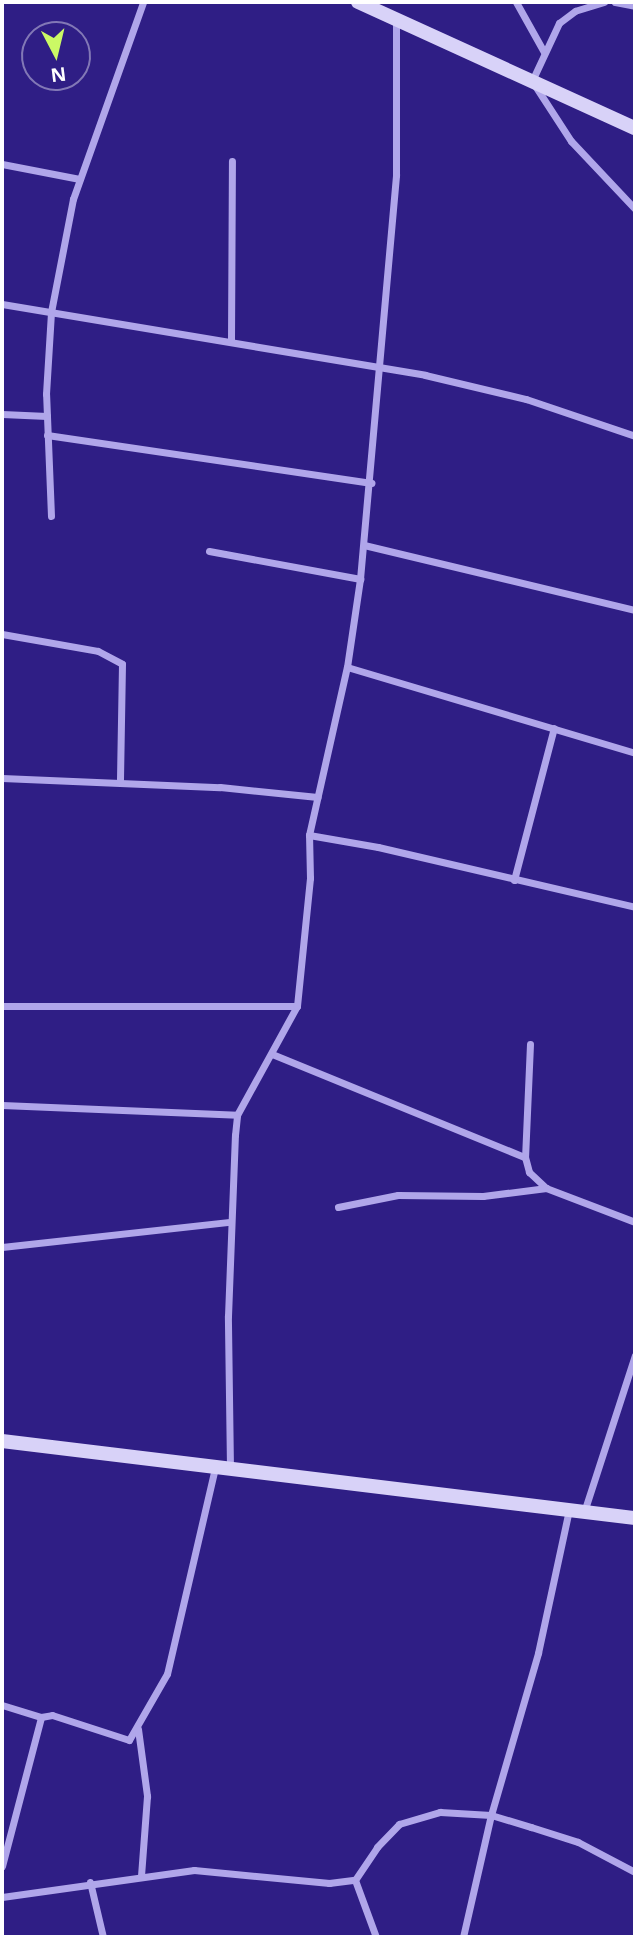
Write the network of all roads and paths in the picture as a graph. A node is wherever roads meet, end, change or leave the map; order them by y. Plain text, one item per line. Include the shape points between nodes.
1 (143, 2) edge
2 (358, 2) edge
3 (516, 2) edge
4 (604, 2) edge
5 (615, 2) edge
6 (635, 6) edge
7 (396, 19) junction
8 (544, 52) junction
9 (532, 81) junction
10 (635, 128) edge
11 (232, 161) dead end
12 (2, 164) edge
13 (80, 178) junction
14 (635, 209) edge
15 (2, 304) edge
16 (51, 312) junction
17 (231, 341) junction
18 (381, 369) junction
19 (2, 414) edge
20 (47, 416) junction
21 (47, 435) junction
22 (635, 436) edge
23 (371, 483) junction
24 (51, 516) dead end
25 (364, 545) junction
26 (209, 551) dead end
27 (360, 579) junction
28 (635, 610) edge
29 (2, 634) edge
30 (346, 667) junction
31 (554, 728) junction
32 (635, 753) edge
33 (2, 778) edge
34 (120, 782) junction
35 (317, 797) junction
36 (310, 835) junction
37 (513, 880) junction
38 (635, 907) edge
39 (2, 1006) edge
40 (297, 1006) junction
41 (530, 1044) dead end
42 (272, 1055) junction
43 (2, 1105) edge
44 (237, 1115) junction
45 (525, 1157) junction
46 (546, 1188) junction
47 (338, 1207) dead end
48 (230, 1222) junction
49 (635, 1222) edge
50 (2, 1247) edge
51 (634, 1361) edge
52 (2, 1441) edge
53 (223, 1468) junction
54 (577, 1511) junction
55 (635, 1518) edge
56 (2, 1705) edge
57 (41, 1717) junction
58 (138, 1728) junction
59 (491, 1815) junction
60 (2, 1866) edge
61 (635, 1872) edge
62 (141, 1876) junction
63 (355, 1880) junction
64 (90, 1882) junction
65 (2, 1897) edge
66 (103, 1937) edge
67 (376, 1937) edge
68 (463, 1937) edge

1 - 13 street
2 - 7 street
3 - 8 street
4 - 8 street via 583,7 559,23
5 - 6 street
7 - 9 street
7 - 18 street via 396,174
8 - 9 street
9 - 10 street
9 - 14 street via 571,141
11 - 17 street
12 - 13 street
13 - 16 street
15 - 16 street
16 - 17 street
16 - 20 street
17 - 18 street
18 - 22 street via 526,400
18 - 23 street
19 - 20 street
20 - 21 street
21 - 23 street
21 - 24 street
23 - 25 street
25 - 27 street
25 - 28 street
26 - 27 street
27 - 30 street
29 - 34 street via 98,651 121,664
30 - 31 street
30 - 35 street
31 - 32 street
31 - 37 street
33 - 34 street
34 - 35 street
35 - 36 street
36 - 37 street
36 - 40 street
37 - 38 street
39 - 40 street
40 - 42 street
41 - 45 street
42 - 44 street
42 - 45 street
43 - 44 street
44 - 48 street
45 - 46 street via 529,1172
46 - 47 street via 483,1196 398,1195
46 - 49 street
48 - 50 street
48 - 53 street
51 - 54 street
52 - 53 street
53 - 54 street
53 - 58 street via 176,1650
54 - 55 street
54 - 59 street
56 - 57 street
57 - 58 street via 52,1715 124,1742
57 - 60 street
58 - 62 street via 147,1796
59 - 61 street via 578,1842
59 - 63 street via 440,1812 399,1824
59 - 68 street
62 - 63 street via 194,1870 329,1884
62 - 64 street
63 - 67 street
64 - 65 street
64 - 66 street

